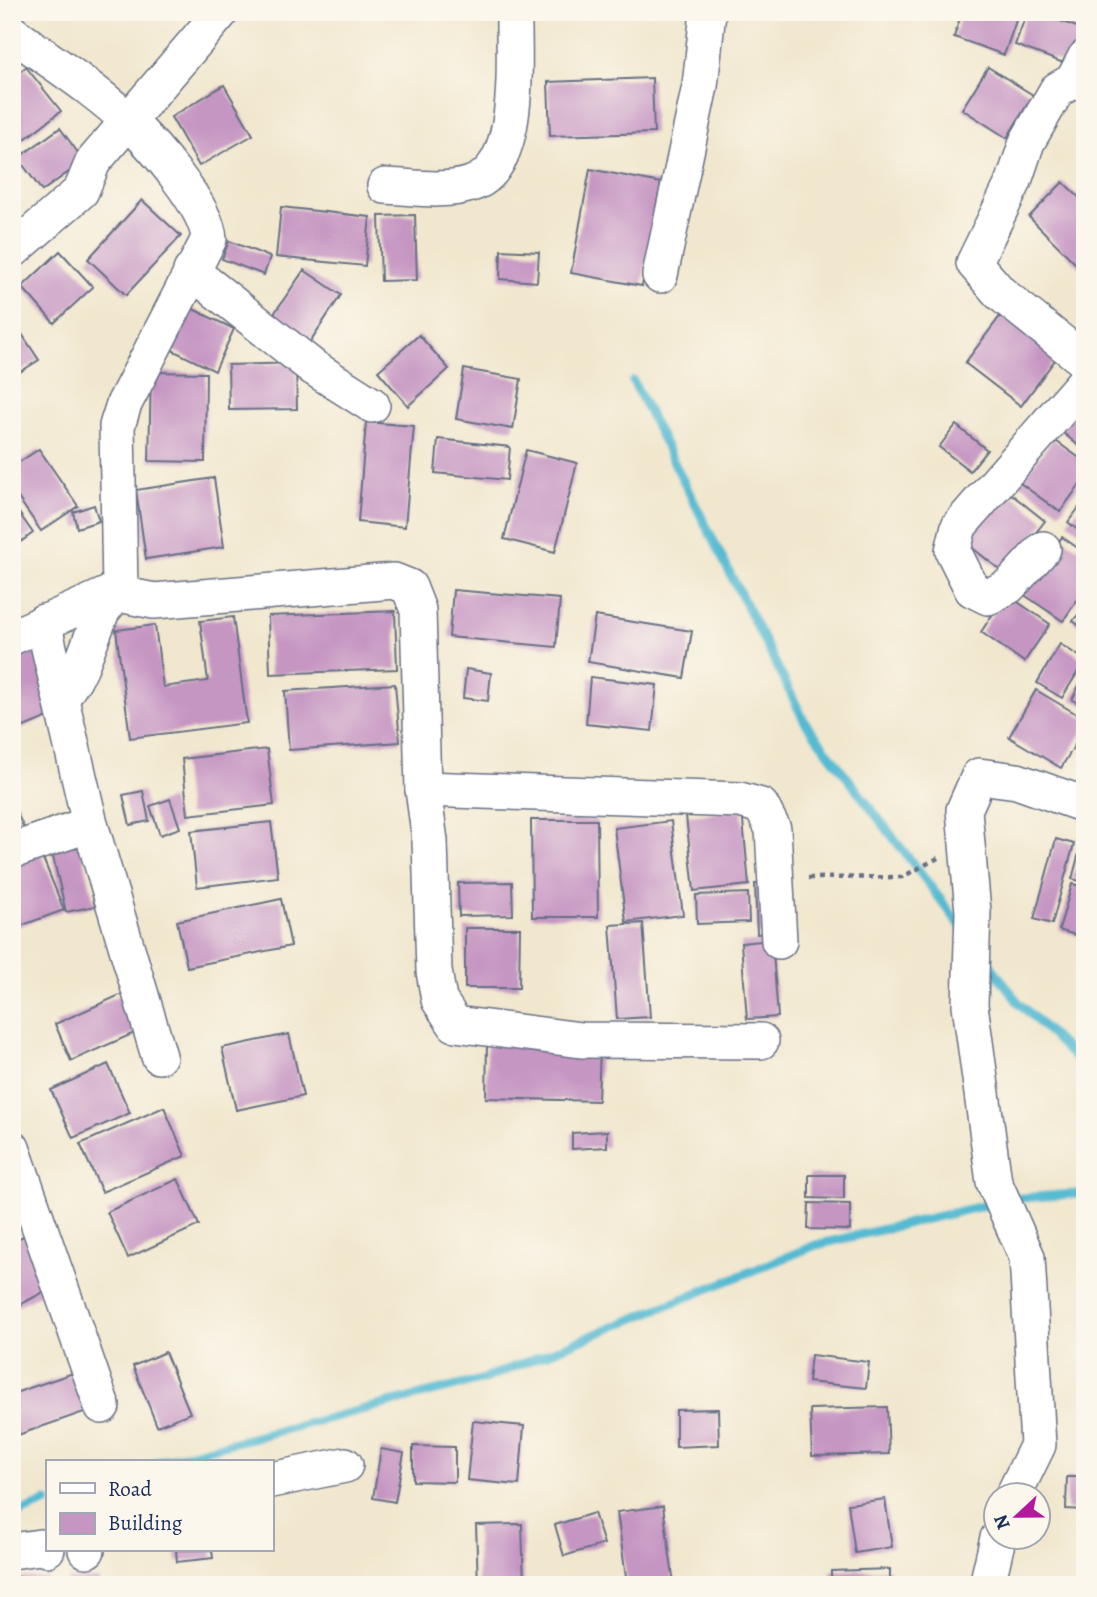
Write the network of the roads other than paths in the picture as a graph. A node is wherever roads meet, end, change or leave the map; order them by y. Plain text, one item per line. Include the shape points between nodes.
1 (220, 12) edge
2 (514, 12) edge
3 (708, 12) edge
4 (12, 33) edge
5 (1085, 58) edge
6 (128, 120) junction
7 (385, 186) dead end
8 (12, 251) edge
9 (191, 271) junction
10 (660, 275) dead end
11 (1085, 361) edge
12 (1085, 381) edge
13 (372, 405) dead end
14 (1043, 549) dead end
15 (120, 589) junction
16 (43, 622) junction
17 (12, 637) edge
18 (63, 696) junction
19 (423, 789) junction
20 (1085, 805) edge
21 (90, 824) junction
22 (12, 851) edge
23 (779, 941) dead end
24 (761, 1041) dead end
25 (159, 1056) dead end
26 (12, 1148) edge
27 (102, 1406) dead end
28 (345, 1465) dead end
29 (273, 1480) edge
30 (1020, 1482) edge
31 (46, 1548) edge
32 (12, 1551) edge
33 (995, 1552) edge
34 (987, 1585) edge

1 - 6 street
2 - 7 street via 510,117 506,144 492,172 472,184 447,188
3 - 10 street via 700,86
4 - 6 street
5 - 11 street via 1073,80 1057,90 1027,142 1014,181 974,263 1000,293
6 - 8 street via 93,162 80,191
6 - 9 street via 198,205 208,227 209,240
9 - 13 street via 314,368
9 - 15 street via 117,426
12 - 14 street via 960,526 953,551 972,589 988,597 1009,586
15 - 16 street
15 - 18 street via 102,611 79,671
15 - 19 street via 132,599 154,601 394,580 409,587 418,610
16 - 17 street
16 - 18 street
18 - 21 street
19 - 23 street via 740,800 761,806 773,829
19 - 24 street via 434,971 439,1000 455,1024 581,1040
20 - 30 street via 1017,781 979,776 964,810 973,912 970,1005 994,1182 1027,1258 1038,1445
21 - 22 street
21 - 25 street
26 - 27 street
28 - 29 street
31 - 32 street
33 - 34 street

